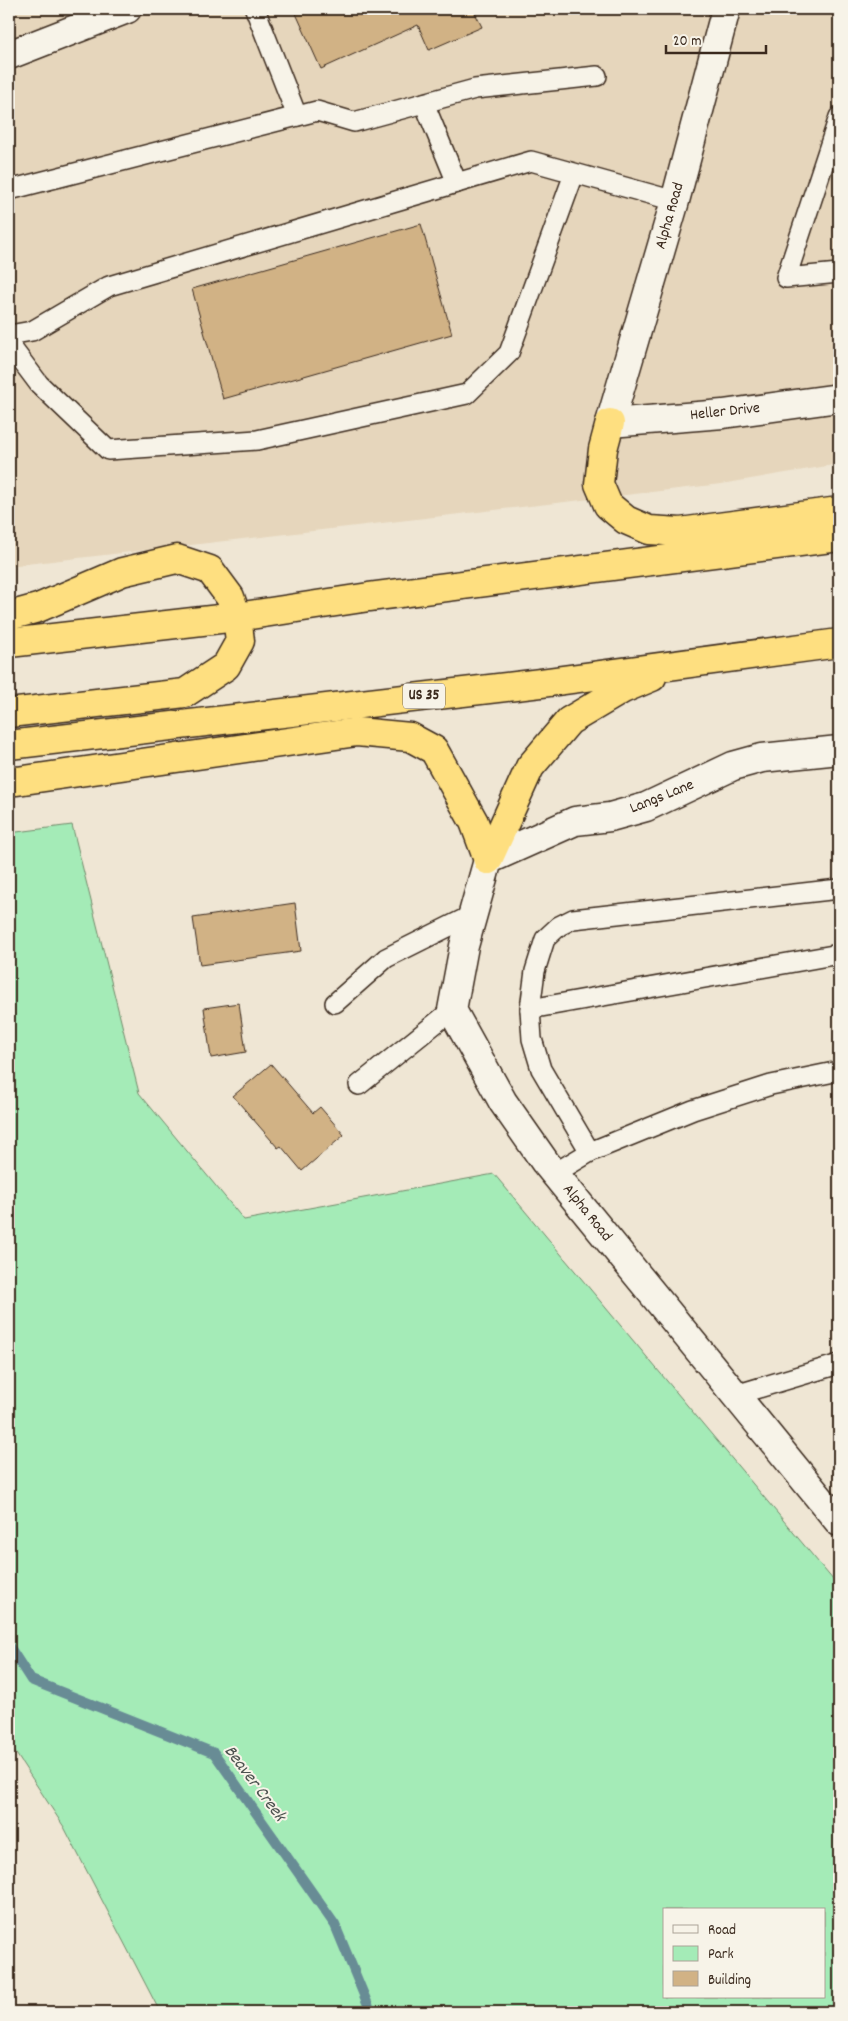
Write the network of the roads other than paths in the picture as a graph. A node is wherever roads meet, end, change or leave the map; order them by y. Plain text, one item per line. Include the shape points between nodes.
1 (127, 9) edge
2 (255, 9) edge
3 (726, 9) edge
4 (89, 16) edge
5 (9, 55) edge
6 (597, 76) dead end
7 (424, 103) junction
8 (297, 116) junction
9 (839, 117) edge
10 (574, 174) junction
11 (457, 183) junction
12 (9, 190) edge
13 (675, 201) junction
14 (839, 273) edge
15 (9, 336) edge
16 (9, 344) edge
17 (839, 398) edge
18 (610, 423) junction
19 (839, 511) edge
20 (839, 537) edge
21 (9, 616) edge
22 (237, 617) junction
23 (9, 643) edge
24 (839, 643) edge
25 (685, 664) junction
26 (9, 714) edge
27 (9, 745) edge
28 (839, 750) edge
29 (9, 780) edge
30 (488, 860) junction
31 (839, 889) edge
32 (472, 915) junction
33 (839, 954) edge
34 (336, 1003) dead end
35 (530, 1009) junction
36 (452, 1010) junction
37 (839, 1071) edge
38 (359, 1085) dead end
39 (590, 1152) junction
40 (555, 1173) junction
41 (839, 1364) edge
42 (735, 1395) junction
43 (839, 1522) edge

1 - 4 street
2 - 8 lane
3 - 13 street, Alpha Road
4 - 5 street
6 - 7 lane via 474,89
7 - 8 lane via 354,122 317,111
7 - 11 lane
8 - 12 lane
9 - 14 lane via 786,278
10 - 11 lane via 531,161
10 - 13 lane
10 - 16 lane via 509,353 467,394 257,440 108,450 39,384
11 - 15 lane via 109,286 32,331
13 - 18 street, Alpha Road
17 - 18 street, Heller Drive via 723,414
18 - 19 highway via 599,484 608,505 626,520 648,530 680,532
20 - 22 highway
21 - 22 highway via 38,608 122,572 177,559 210,570 230,597
22 - 23 highway
22 - 26 highway via 240,641 226,666 185,693
24 - 25 highway, US 35
25 - 27 highway, US 35
25 - 30 highway via 623,689 569,721 530,767
28 - 30 street, Langs Lane via 762,758 733,766 646,807 575,821
29 - 30 highway via 357,732 410,737 434,750 474,822
30 - 32 street
31 - 35 lane via 574,919 558,926 546,939 535,971
32 - 34 lane via 386,958
32 - 36 street
33 - 35 lane
35 - 39 lane via 532,1039 541,1069
36 - 38 lane
36 - 40 street, Alpha Road via 503,1102
37 - 39 lane via 771,1085 693,1110
39 - 40 lane
40 - 42 street, Alpha Road
41 - 42 lane
42 - 43 street, Alpha Road

